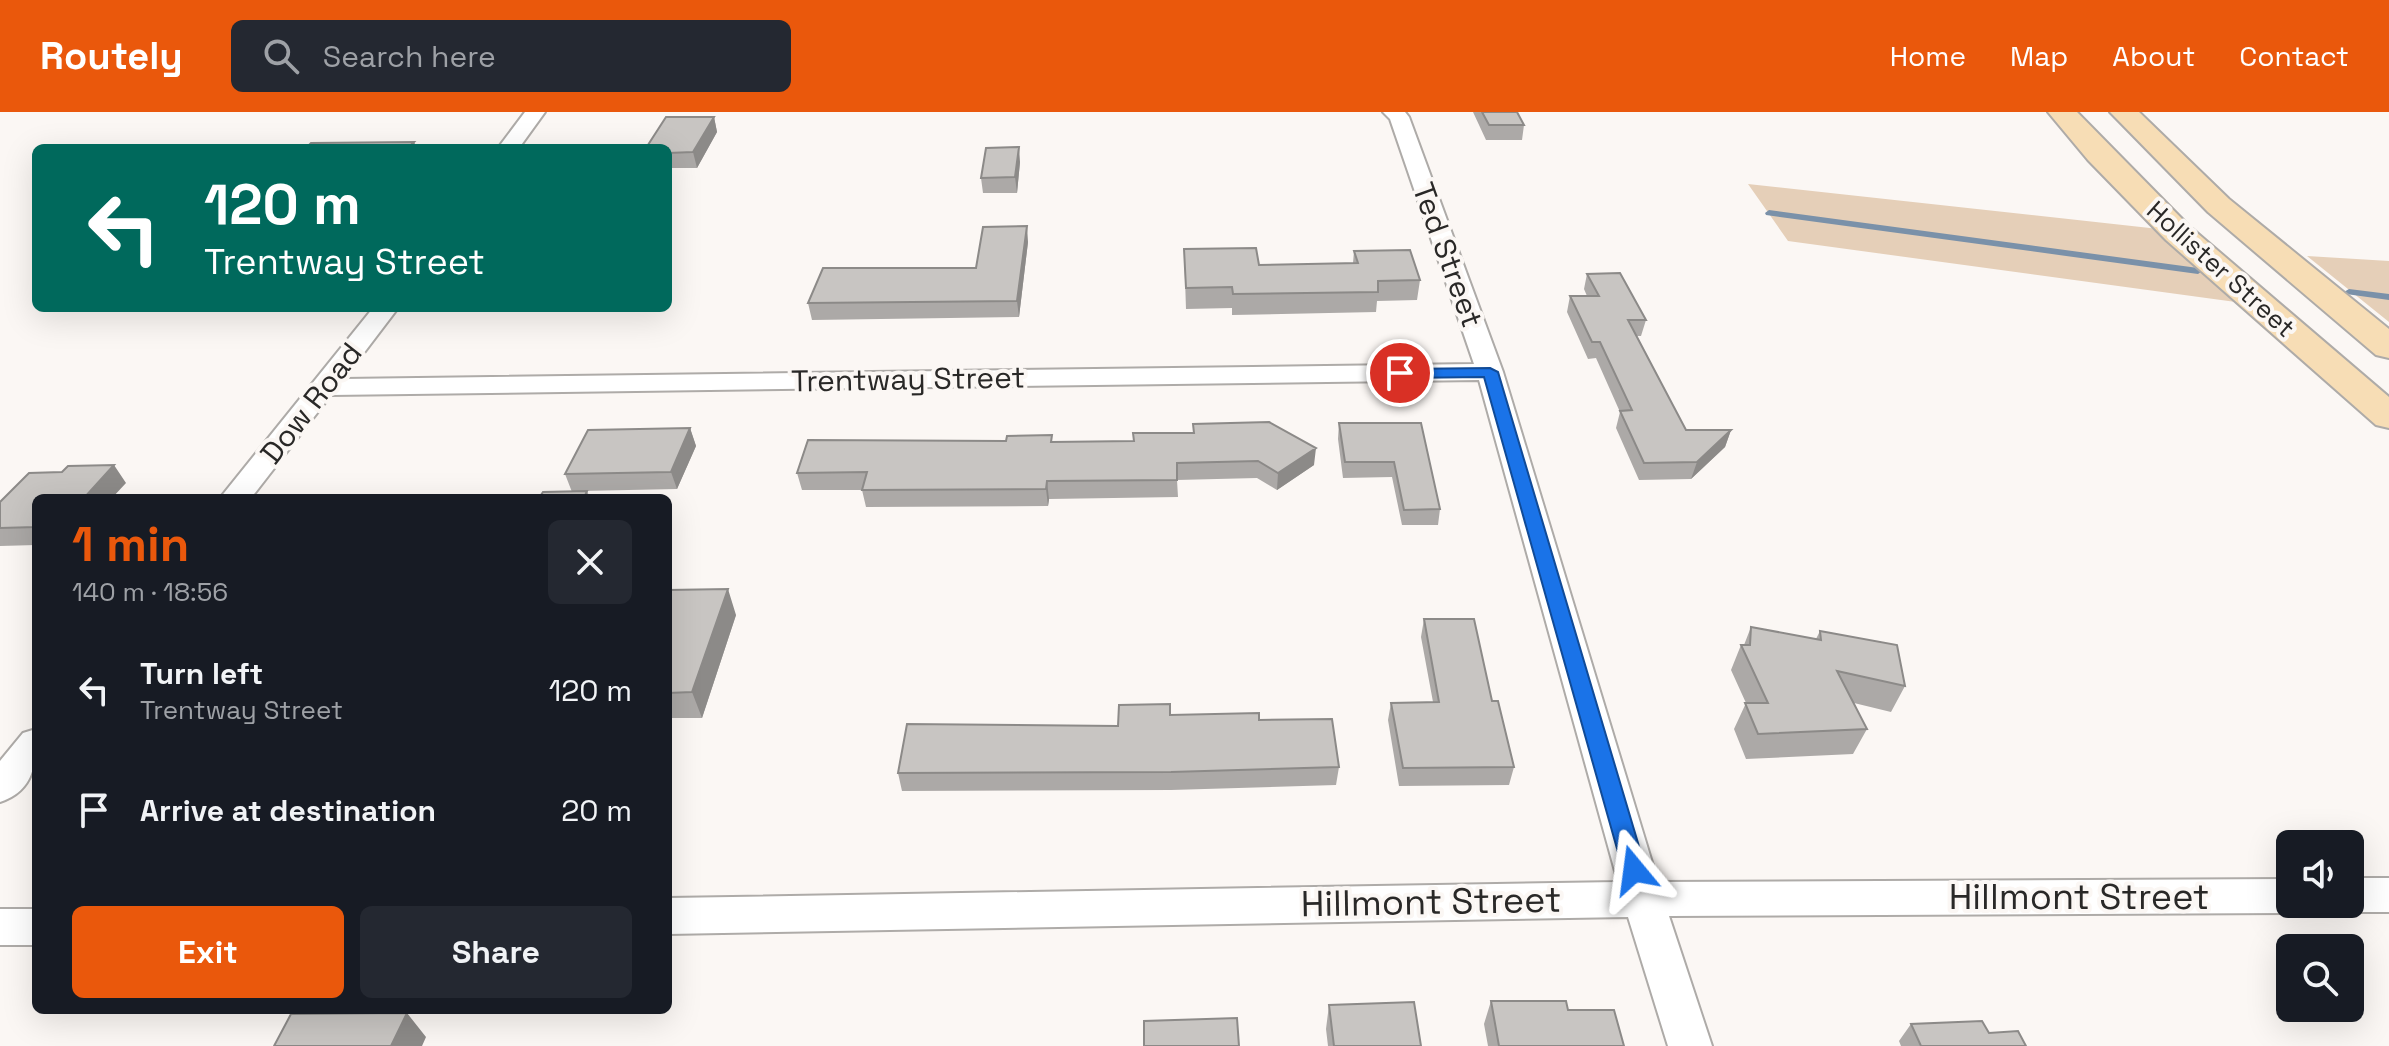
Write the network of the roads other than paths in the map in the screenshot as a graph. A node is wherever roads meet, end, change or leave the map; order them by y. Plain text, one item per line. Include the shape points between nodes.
1 (535, 112) edge
2 (1393, 112) edge
3 (2062, 112) edge
4 (2124, 112) edge
5 (511, 144) edge
6 (383, 312) edge
7 (2389, 347) edge
8 (1490, 372) junction
9 (326, 387) junction
10 (2389, 417) edge
11 (238, 494) edge
12 (32, 748) edge
13 (0, 787) edge
14 (2364, 895) edge
15 (2389, 895) edge
16 (2276, 896) edge
17 (1643, 899) junction
18 (672, 916) edge
19 (0, 927) edge
20 (32, 927) edge
21 (1690, 1046) edge

1 - 5 street
2 - 8 street, Ted Street
3 - 10 main road, Hollister Street via 2097,155 2166,221
4 - 7 main road, Hollister Street via 2212,200
6 - 9 street, Dow Road
8 - 9 street, Trentway Street
8 - 17 street, Ted Street
9 - 11 street, Dow Road
12 - 13 street
14 - 15 street
16 - 17 street, Hillmont Street
17 - 18 street, Hillmont Street
17 - 21 street, Ted Street
19 - 20 street

